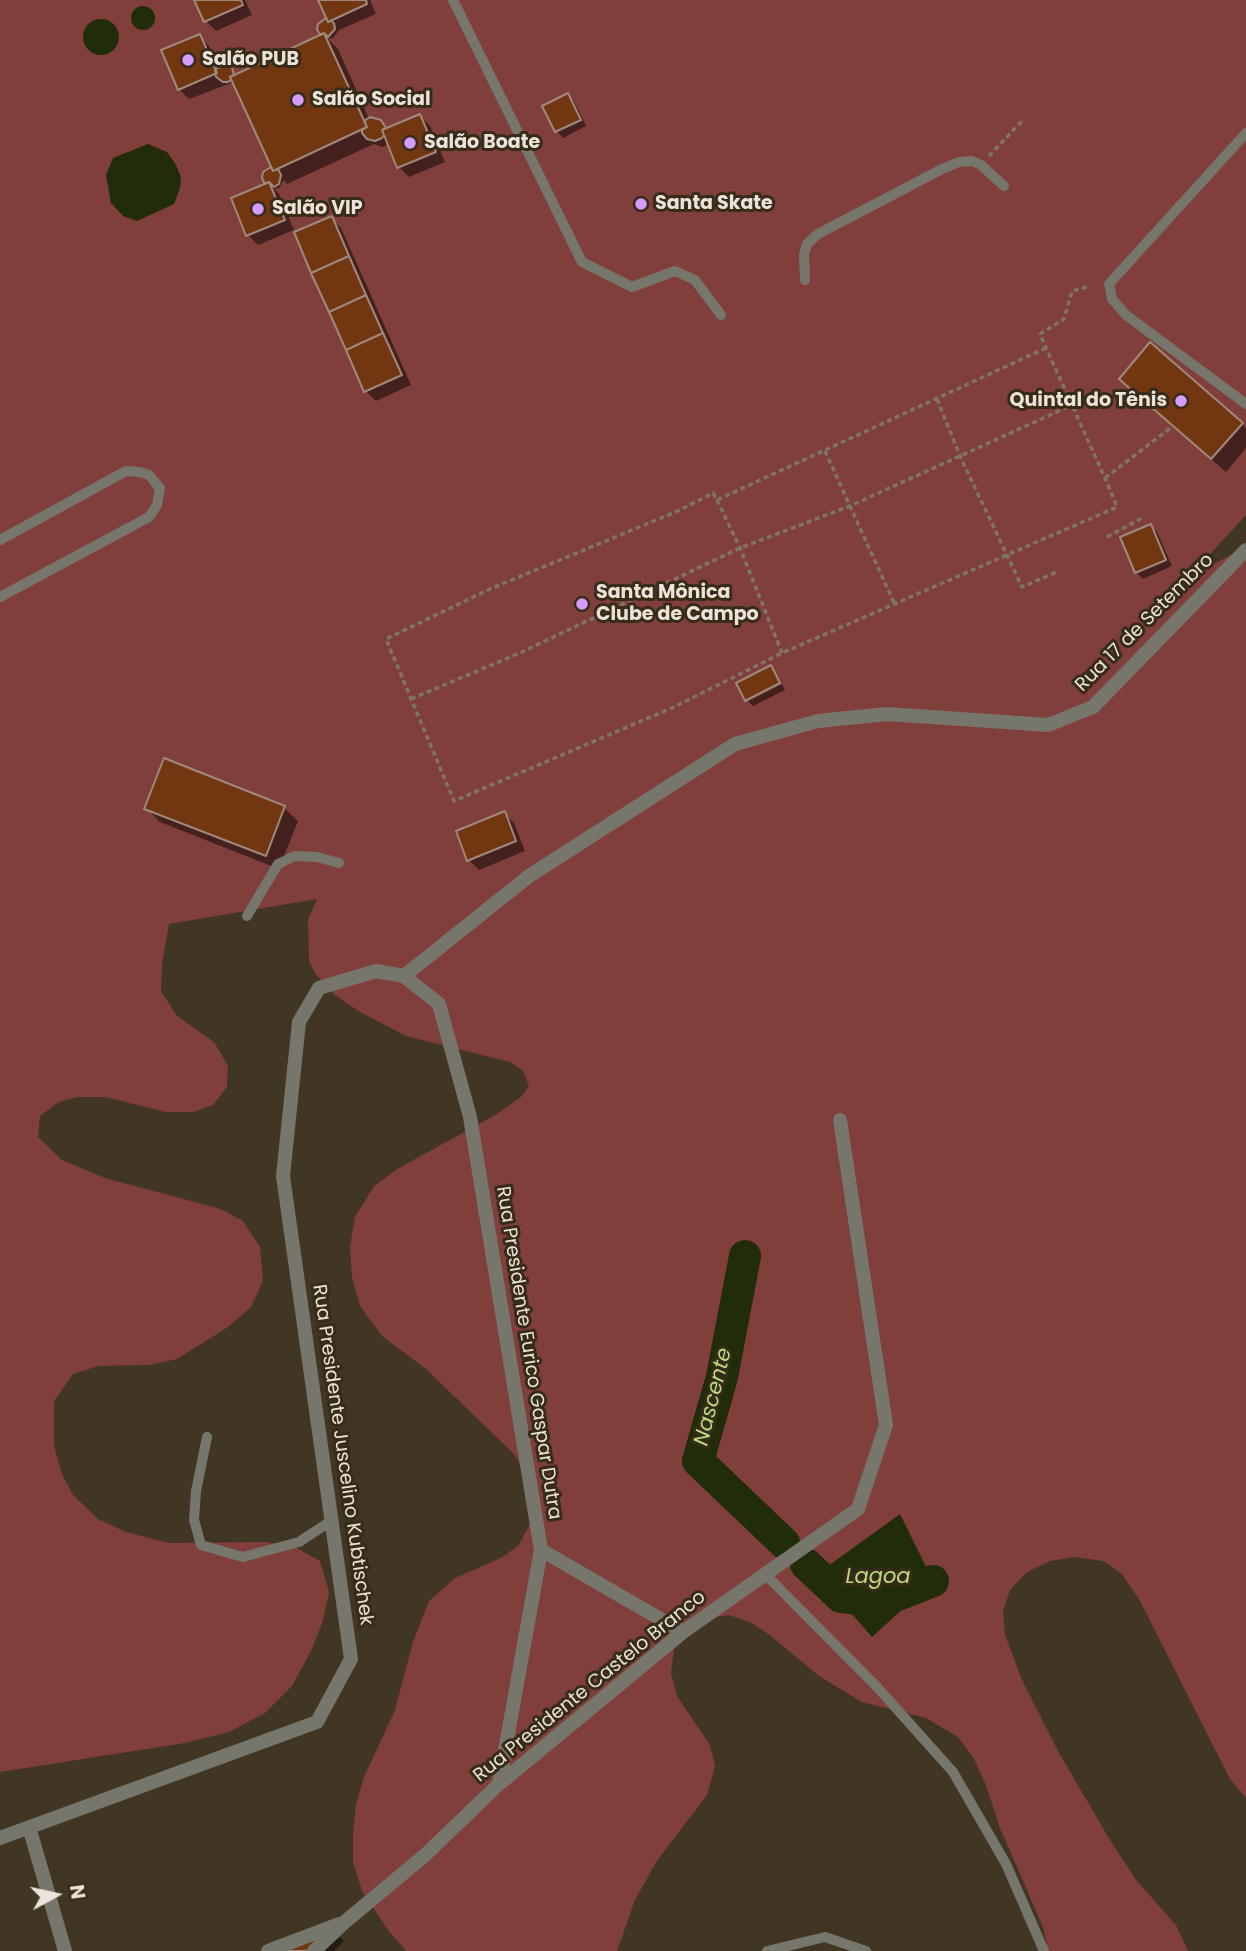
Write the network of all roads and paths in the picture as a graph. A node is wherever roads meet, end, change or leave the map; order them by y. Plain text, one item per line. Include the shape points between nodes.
1 (453, 0) edge
2 (1023, 120) dead end
3 (1246, 133) edge
4 (981, 165) junction
5 (1004, 186) dead end
6 (805, 280) dead end
7 (1087, 288) dead end
8 (721, 315) dead end
9 (1046, 348) junction
10 (937, 399) junction
11 (1246, 404) edge
12 (1072, 405) junction
13 (1173, 426) dead end
14 (825, 451) junction
15 (960, 456) junction
16 (1105, 478) junction
17 (717, 500) junction
18 (849, 506) junction
19 (1144, 517) dead end
20 (1107, 537) dead end
21 (0, 540) edge
22 (740, 548) junction
23 (1246, 550) edge
24 (1006, 556) junction
25 (1059, 571) dead end
26 (0, 597) edge
27 (895, 605) junction
28 (782, 653) junction
29 (411, 699) junction
30 (339, 863) dead end
31 (247, 916) dead end
32 (404, 976) junction
33 (841, 1120) dead end
34 (207, 1437) dead end
35 (331, 1521) junction
36 (541, 1550) junction
37 (765, 1574) junction
38 (683, 1632) junction
39 (499, 1784) junction
40 (29, 1827) junction
41 (0, 1838) edge
42 (346, 1921) junction
43 (65, 1951) edge
44 (268, 1951) edge
45 (314, 1951) edge
46 (767, 1951) edge
47 (866, 1951) edge
48 (1044, 1951) edge

1 - 8 lane via 582,262 632,287 675,271 695,280
2 - 4 path
3 - 11 lane via 1109,284 1112,299 1126,315
4 - 5 lane
4 - 6 lane via 959,162 942,169 818,234 807,243
7 - 9 path via 1072,291 1064,319 1040,334
9 - 10 path
9 - 12 path
10 - 14 path
10 - 15 path
12 - 15 path
12 - 16 path
13 - 16 path
14 - 17 path
14 - 18 path
15 - 18 path
15 - 24 path
16 - 24 path via 1118,507
17 - 22 path
17 - 29 path via 713,493 386,639
18 - 22 path
18 - 27 path
19 - 20 path
21 - 26 lane via 126,471 149,475 160,488 149,517
22 - 28 path
22 - 29 path via 522,652
23 - 32 street, Rua 17 de Setembro via 1093,707 1048,725 887,714 818,720 735,744 529,876
24 - 25 path via 1022,586
24 - 27 path
27 - 28 path
28 - 29 path via 672,708 454,801
30 - 31 lane via 295,856 278,864
32 - 35 street, Rua Presidente Juscelino Kubtischek via 376,971 319,988 299,1022 283,1176
32 - 36 street, Rua Presidente Eurico Gaspar Dutra via 439,1004 470,1117
33 - 37 street, Rua Presidente Castelo Branco via 886,1425 858,1509
34 - 35 lane via 194,1520 201,1545 243,1557 299,1542
35 - 40 street, Rua Presidente Juscelino Kubtischek via 351,1659 317,1722
36 - 38 street
36 - 39 street, Rua Presidente Eurico Gaspar Dutra
37 - 38 street, Rua Presidente Castelo Branco
37 - 48 lane via 953,1772 1006,1864
38 - 39 street, Rua Presidente Castelo Branco
39 - 42 street, Rua Presidente Castelo Branco via 425,1856
40 - 41 street, Rua Presidente Juscelino Kubtischek
40 - 43 street
42 - 44 street
42 - 45 street, Rua Presidente Castelo Branco
46 - 47 lane via 825,1937

